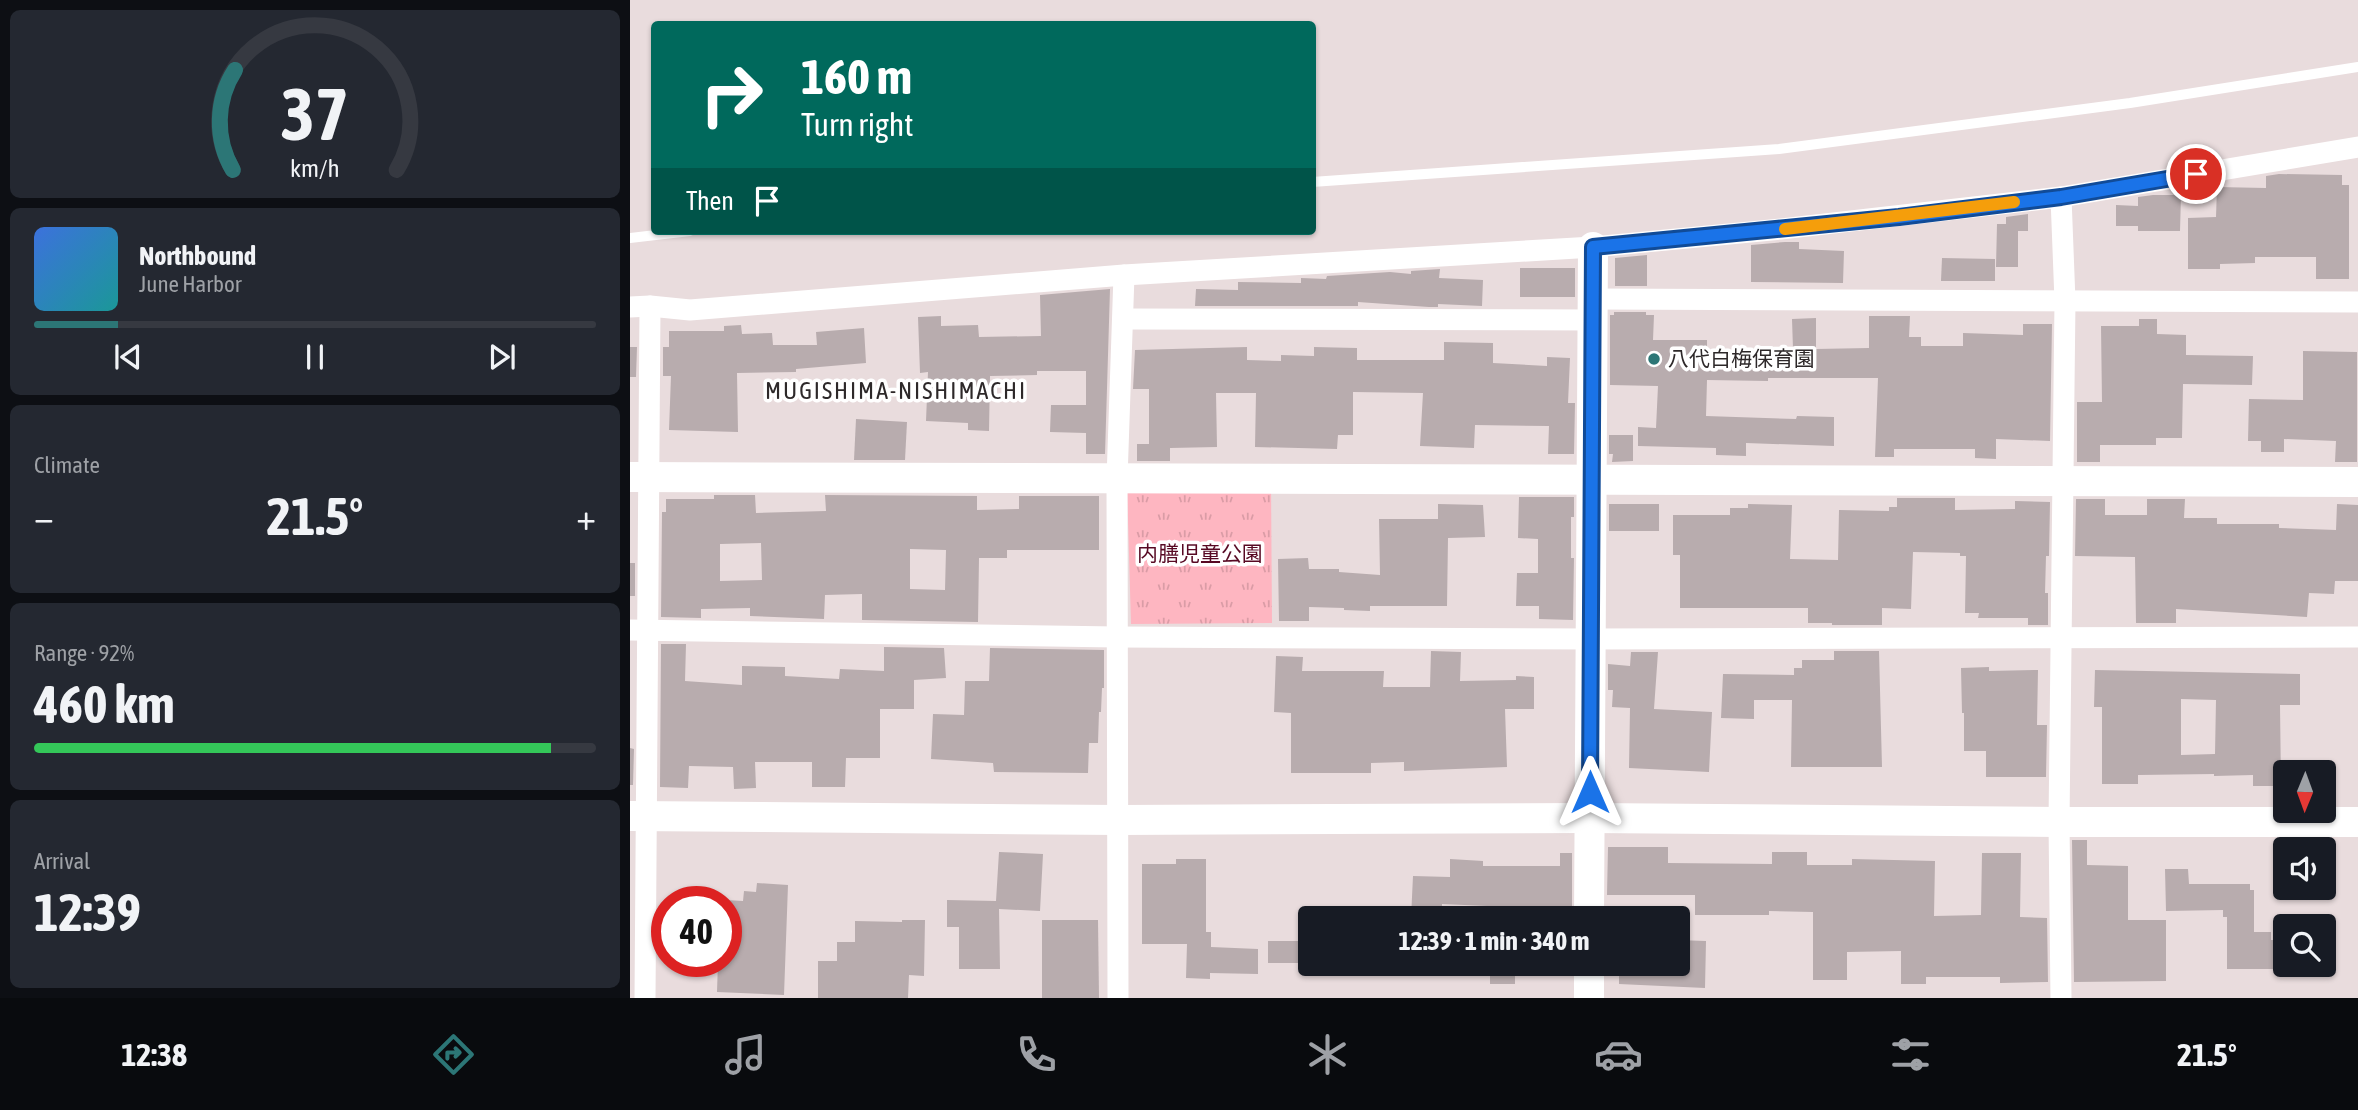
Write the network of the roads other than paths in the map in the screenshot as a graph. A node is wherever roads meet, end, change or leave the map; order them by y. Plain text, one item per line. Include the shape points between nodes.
1 (2358, 67) edge
2 (2358, 147) edge
3 (1316, 182) edge
4 (2061, 197) junction
5 (656, 235) edge
6 (630, 238) edge
7 (1593, 247) junction
8 (1124, 275) junction
9 (2065, 301) junction
10 (2358, 302) edge
11 (640, 307) edge
12 (1592, 309) junction
13 (1123, 319) junction
14 (639, 477) edge
15 (1117, 479) junction
16 (1591, 480) junction
17 (2063, 481) junction
18 (2358, 482) edge
19 (639, 630) edge
20 (1117, 637) junction
21 (2358, 637) edge
22 (2060, 638) junction
23 (1591, 639) junction
24 (638, 816) edge
25 (1590, 818) junction
26 (1119, 820) junction
27 (2358, 821) edge
28 (2059, 822) junction
29 (1589, 906) edge
30 (1589, 976) edge
31 (645, 998) edge
32 (1118, 998) edge
33 (1589, 998) edge
34 (2061, 998) edge

1 - 3 lane via 2130,103 1779,149
2 - 4 street
4 - 7 street
4 - 9 street
5 - 6 lane
7 - 8 street
7 - 12 street
8 - 11 street via 690,310
8 - 13 street
9 - 10 street
9 - 12 street
9 - 17 street
11 - 14 street
12 - 13 street
12 - 16 street
13 - 15 street
14 - 15 street
14 - 19 street
15 - 16 street
15 - 20 street
16 - 17 street
16 - 23 street
17 - 18 street
17 - 22 street
19 - 20 street
19 - 24 street
20 - 23 street
20 - 26 street
21 - 22 street
22 - 23 street
22 - 28 street
23 - 25 street
24 - 26 street
24 - 31 street
25 - 26 street
25 - 28 street
25 - 29 street
26 - 32 street
27 - 28 street
28 - 34 street
30 - 33 street

